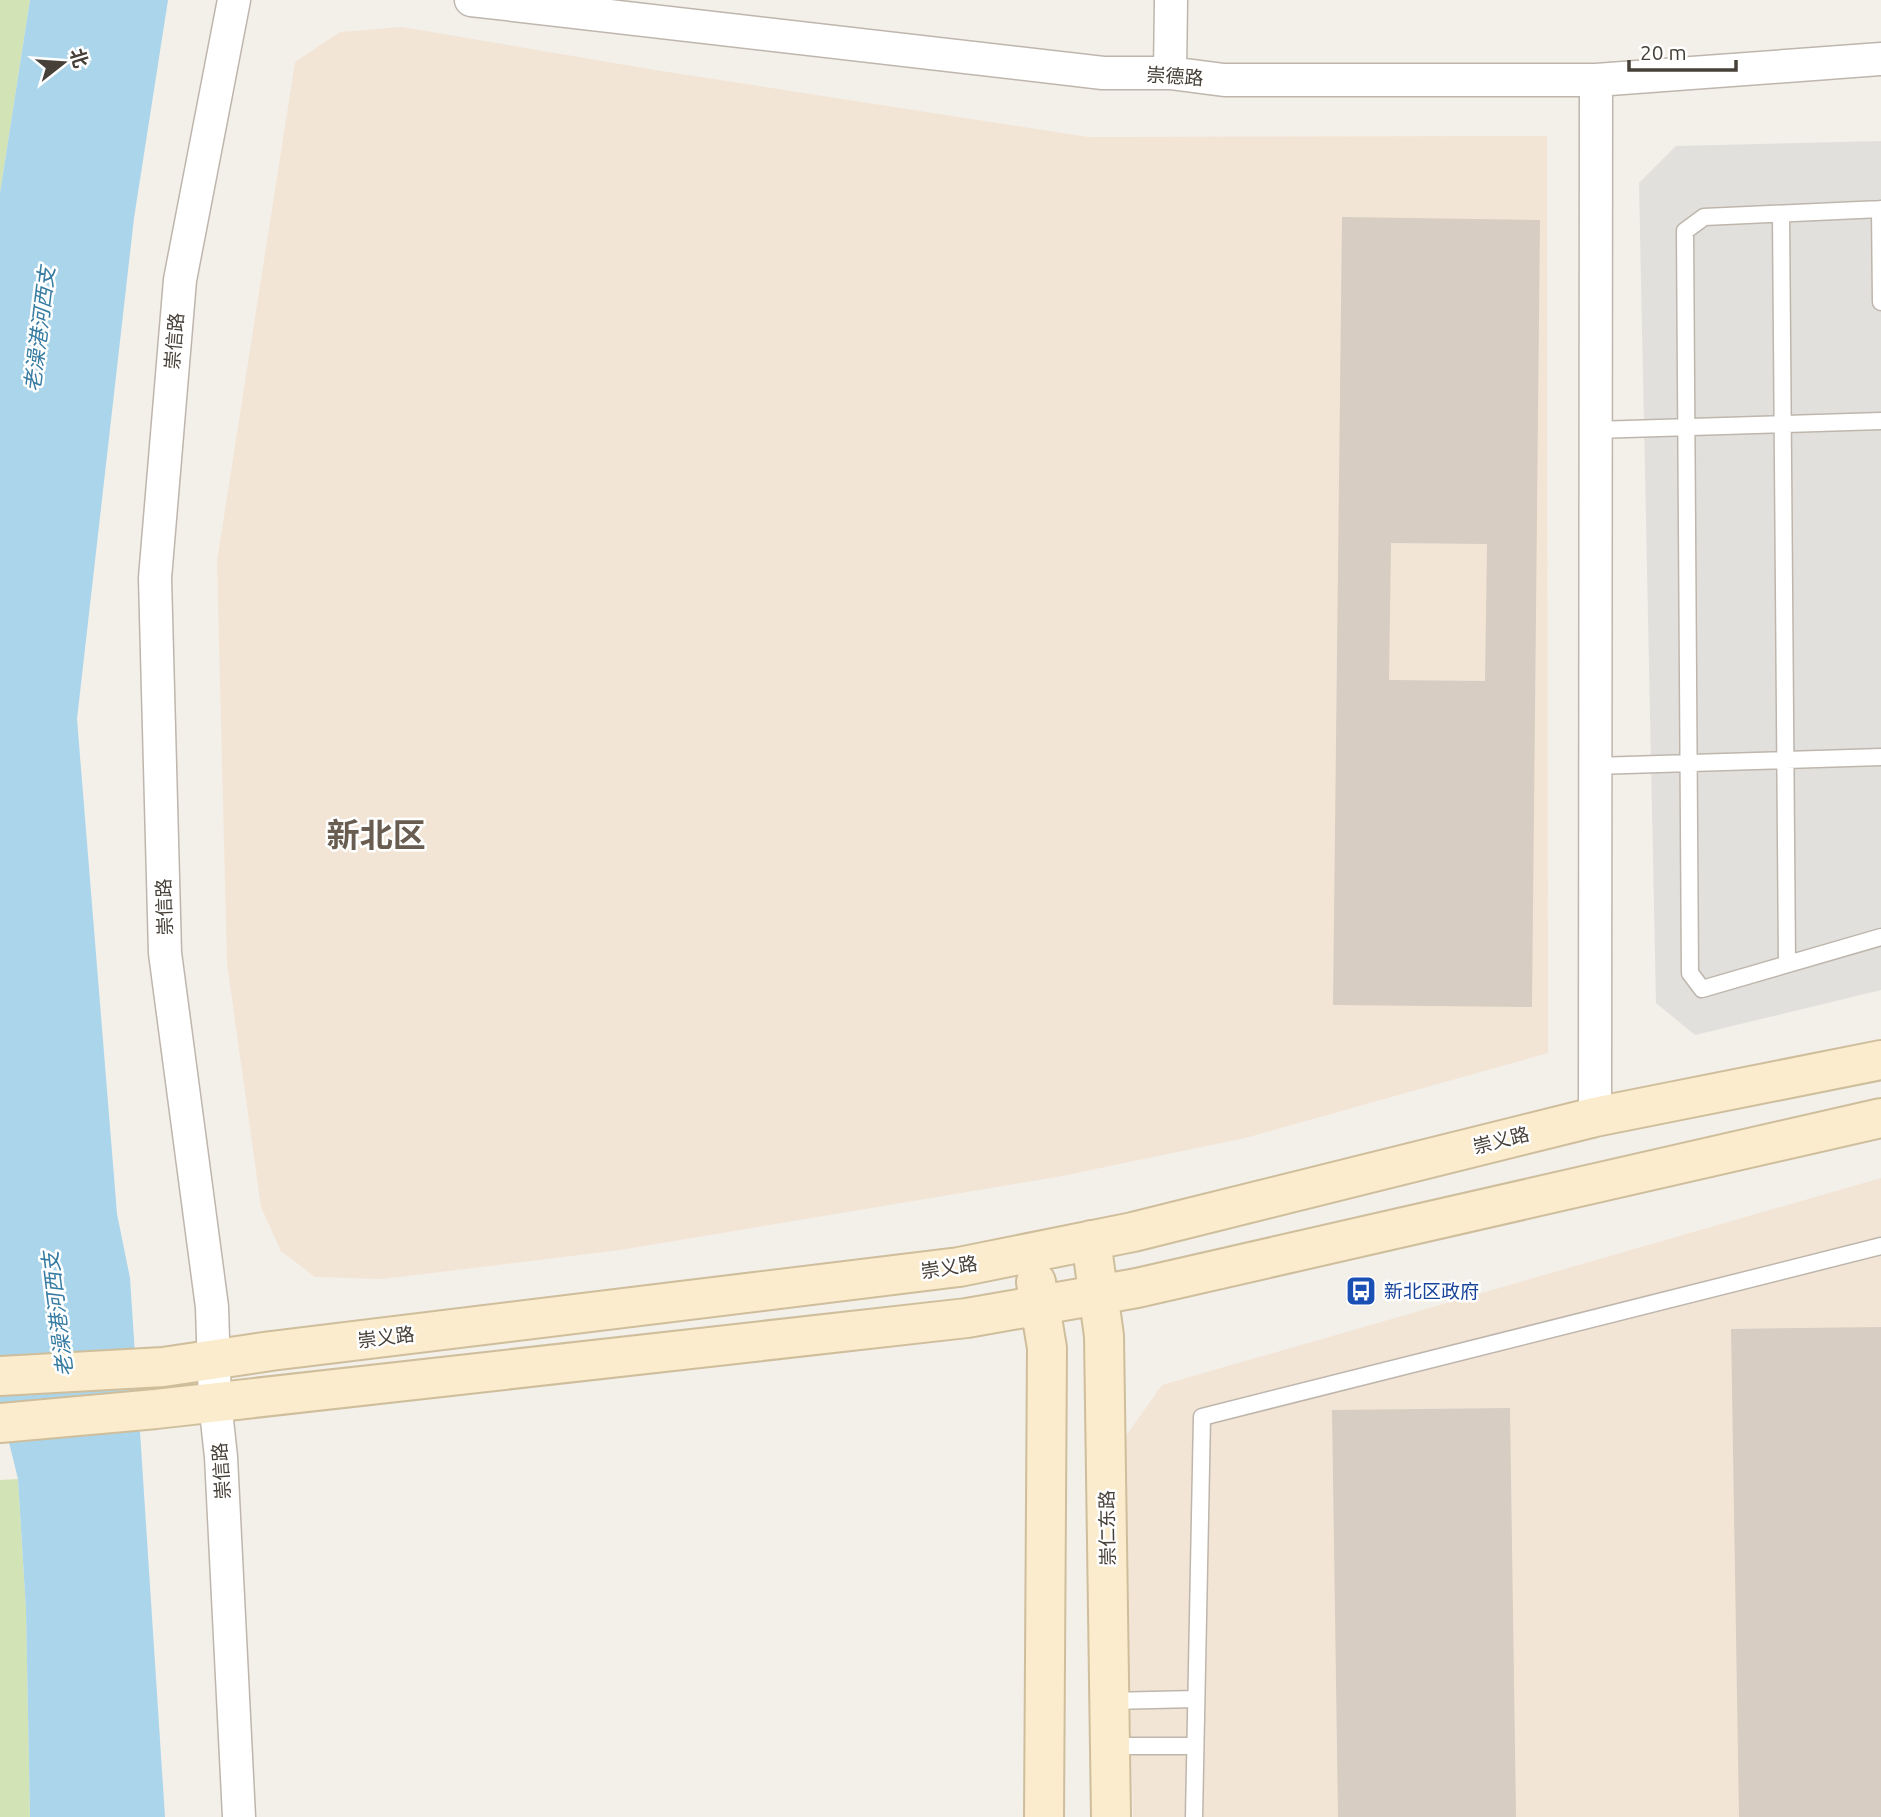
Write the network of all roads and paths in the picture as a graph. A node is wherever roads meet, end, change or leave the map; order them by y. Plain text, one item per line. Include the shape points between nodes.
1 (234, 0) edge
2 (471, 0) edge
3 (1171, 0) edge
4 (1881, 59) edge
5 (1170, 73) junction
6 (1596, 80) junction
7 (1880, 209) edge
8 (1781, 214) junction
9 (1881, 302) edge
10 (1881, 421) edge
11 (1783, 424) junction
12 (1687, 426) junction
13 (1595, 430) junction
14 (1881, 757) edge
15 (1785, 760) junction
16 (1689, 764) junction
17 (1595, 766) junction
18 (1881, 937) edge
19 (1787, 964) junction
20 (1881, 1060) edge
21 (1595, 1117) junction
22 (1881, 1118) edge
23 (1091, 1240) junction
24 (1881, 1245) edge
25 (1032, 1252) junction
26 (1098, 1295) junction
27 (1040, 1306) junction
28 (213, 1358) junction
29 (0, 1376) edge
30 (215, 1402) junction
31 (0, 1423) edge
32 (1196, 1699) junction
33 (1109, 1701) junction
34 (1110, 1746) junction
35 (1195, 1746) junction
36 (239, 1817) edge
37 (1044, 1817) edge
38 (1111, 1817) edge
39 (1194, 1817) edge

1 - 28 street, 崇信路 via 180,280 155,578 165,953 212,1307
2 - 5 street, 崇德路 via 1103,73
3 - 5 street
4 - 6 street, 崇德路
5 - 6 street, 崇德路 via 1224,80
6 - 13 street
7 - 8 lane
7 - 9 lane
8 - 11 lane
8 - 12 lane via 1704,217 1685,231
10 - 11 lane
11 - 12 lane
11 - 15 lane
12 - 13 lane
12 - 16 lane
13 - 17 street
14 - 15 lane
15 - 16 lane
15 - 19 lane
16 - 17 lane
16 - 19 lane via 1690,973 1702,989
17 - 21 street
18 - 19 lane
20 - 21 street, 崇义路
21 - 23 street, 崇义路
22 - 26 street
23 - 25 street, 崇义路
23 - 26 street, 崇仁东路
24 - 32 lane via 1202,1417
25 - 27 street
25 - 28 street, 崇义路 via 959,1267
26 - 27 street
26 - 33 street, 崇仁东路 via 1104,1336
27 - 30 street
27 - 37 street via 1047,1348
28 - 29 street, 崇义路 via 163,1367
28 - 30 street, 崇信路
30 - 31 street
30 - 36 street, 崇信路
32 - 33 lane
32 - 35 lane
33 - 34 street, 崇仁东路
34 - 35 lane
34 - 38 street, 崇仁东路
35 - 39 lane

